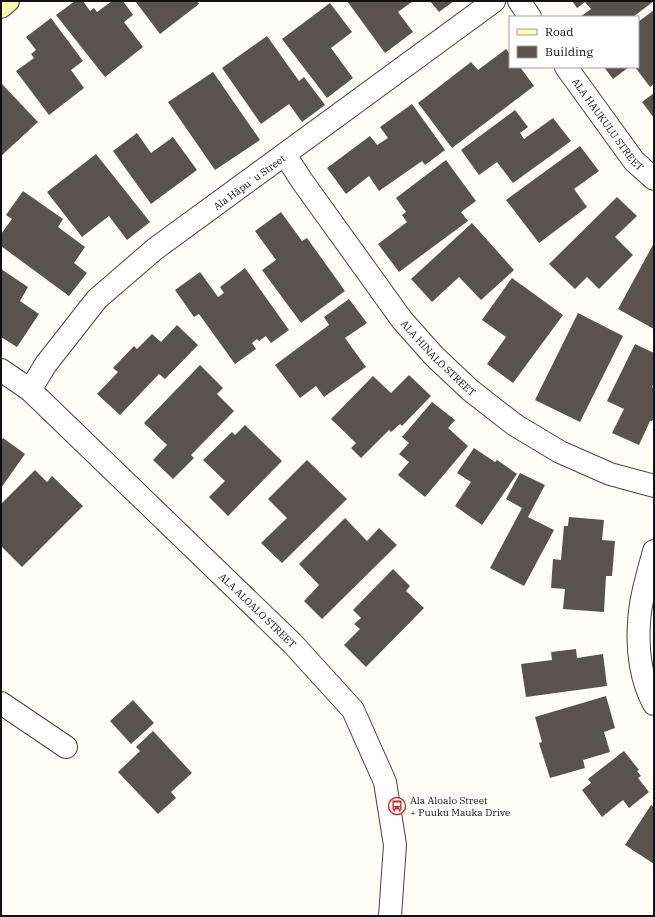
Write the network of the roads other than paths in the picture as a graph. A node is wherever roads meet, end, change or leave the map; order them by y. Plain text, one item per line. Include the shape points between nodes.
1 (8, 1) edge
2 (494, 1) edge
3 (519, 1) edge
4 (1, 7) edge
5 (529, 16) edge
6 (567, 68) edge
7 (285, 155) junction
8 (654, 179) edge
9 (1, 370) edge
10 (30, 390) junction
11 (654, 486) edge
12 (654, 550) edge
13 (1, 703) edge
14 (654, 704) edge
15 (66, 747) dead end
16 (390, 916) edge

1 - 4 street
2 - 7 street, Ala Hāpuʻu Street
3 - 5 street
6 - 8 street, ALA HAUKULU STREET via 634,161
7 - 10 street, Ala Hāpuʻu Street via 156,249 114,284 98,299 46,364
7 - 11 street, ALA HINALO STREET via 402,320 434,356 470,390 514,425 560,452 610,474
9 - 10 street, ALA ALOALO STREET
10 - 16 street, ALA ALOALO STREET via 293,644 353,710 385,782 395,845
12 - 14 street via 638,622 642,669
13 - 15 street

